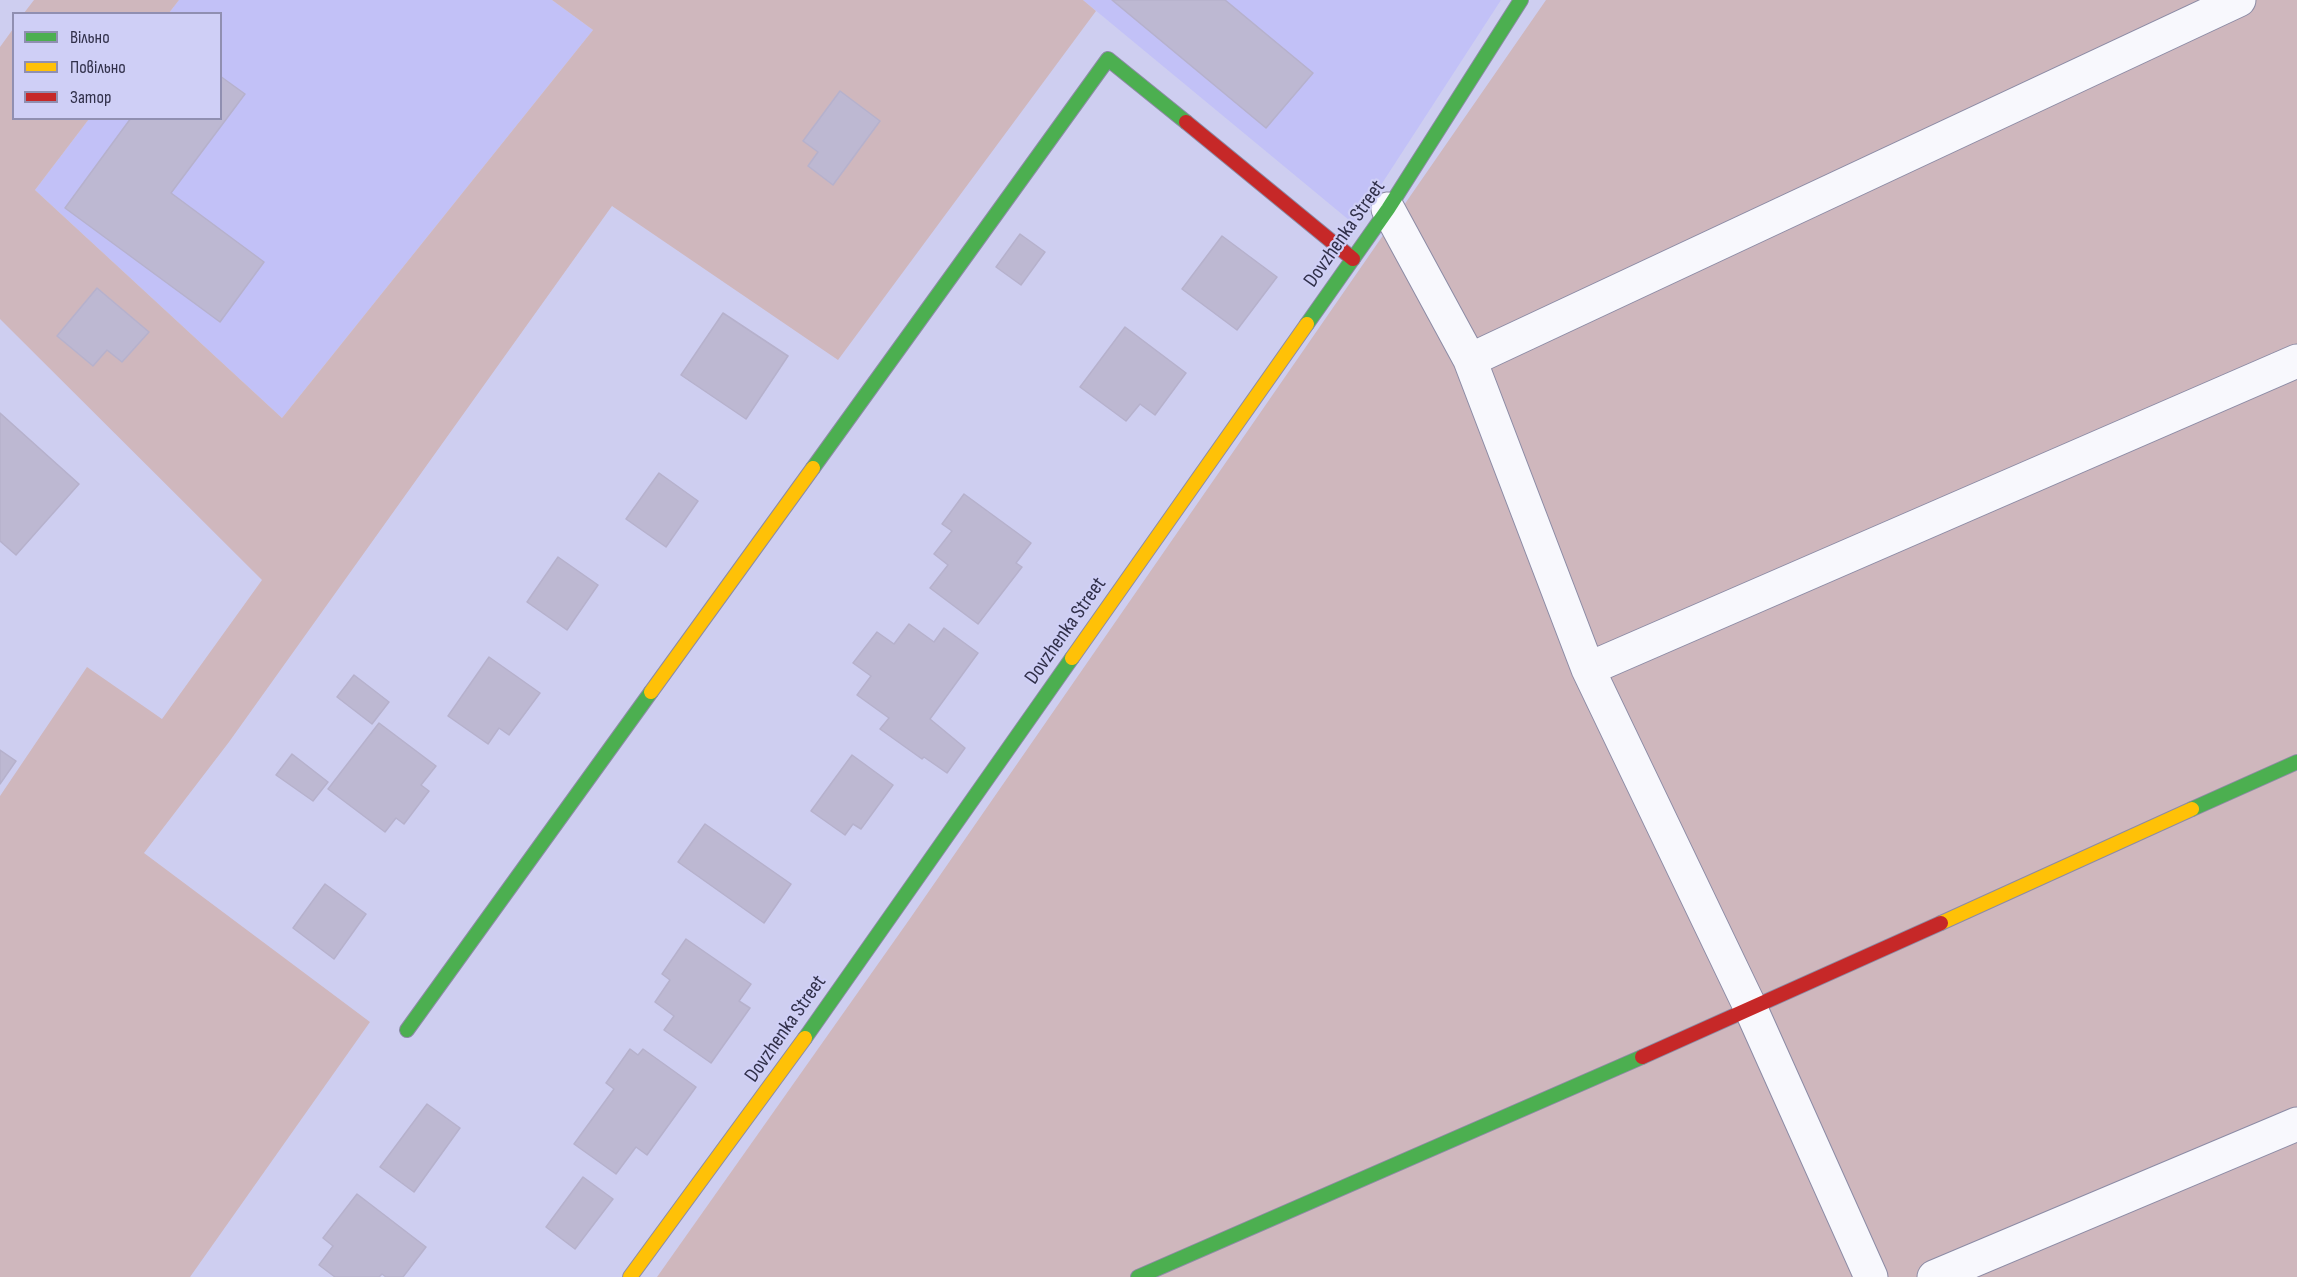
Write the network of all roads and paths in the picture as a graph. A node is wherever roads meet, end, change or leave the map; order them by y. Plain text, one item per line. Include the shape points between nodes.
1 (1521, 0) edge
2 (2239, 0) edge
3 (1388, 210) junction
4 (1353, 259) junction
5 (1470, 360) junction
6 (2297, 361) edge
7 (1588, 669) junction
8 (2297, 762) edge
9 (1751, 1009) junction
10 (407, 1030) dead end
11 (2297, 1124) edge
12 (630, 1277) edge
13 (1138, 1277) edge
14 (1871, 1277) edge
15 (1934, 1277) edge

1 - 3 street, Dovzhenka Street
2 - 5 street
3 - 4 street, Dovzhenka Street
3 - 5 street
4 - 10 street via 1108,59
4 - 12 street, Dovzhenka Street via 783,1070
5 - 7 street
6 - 7 street
7 - 9 street
8 - 9 street
9 - 13 street
9 - 14 street
11 - 15 street

